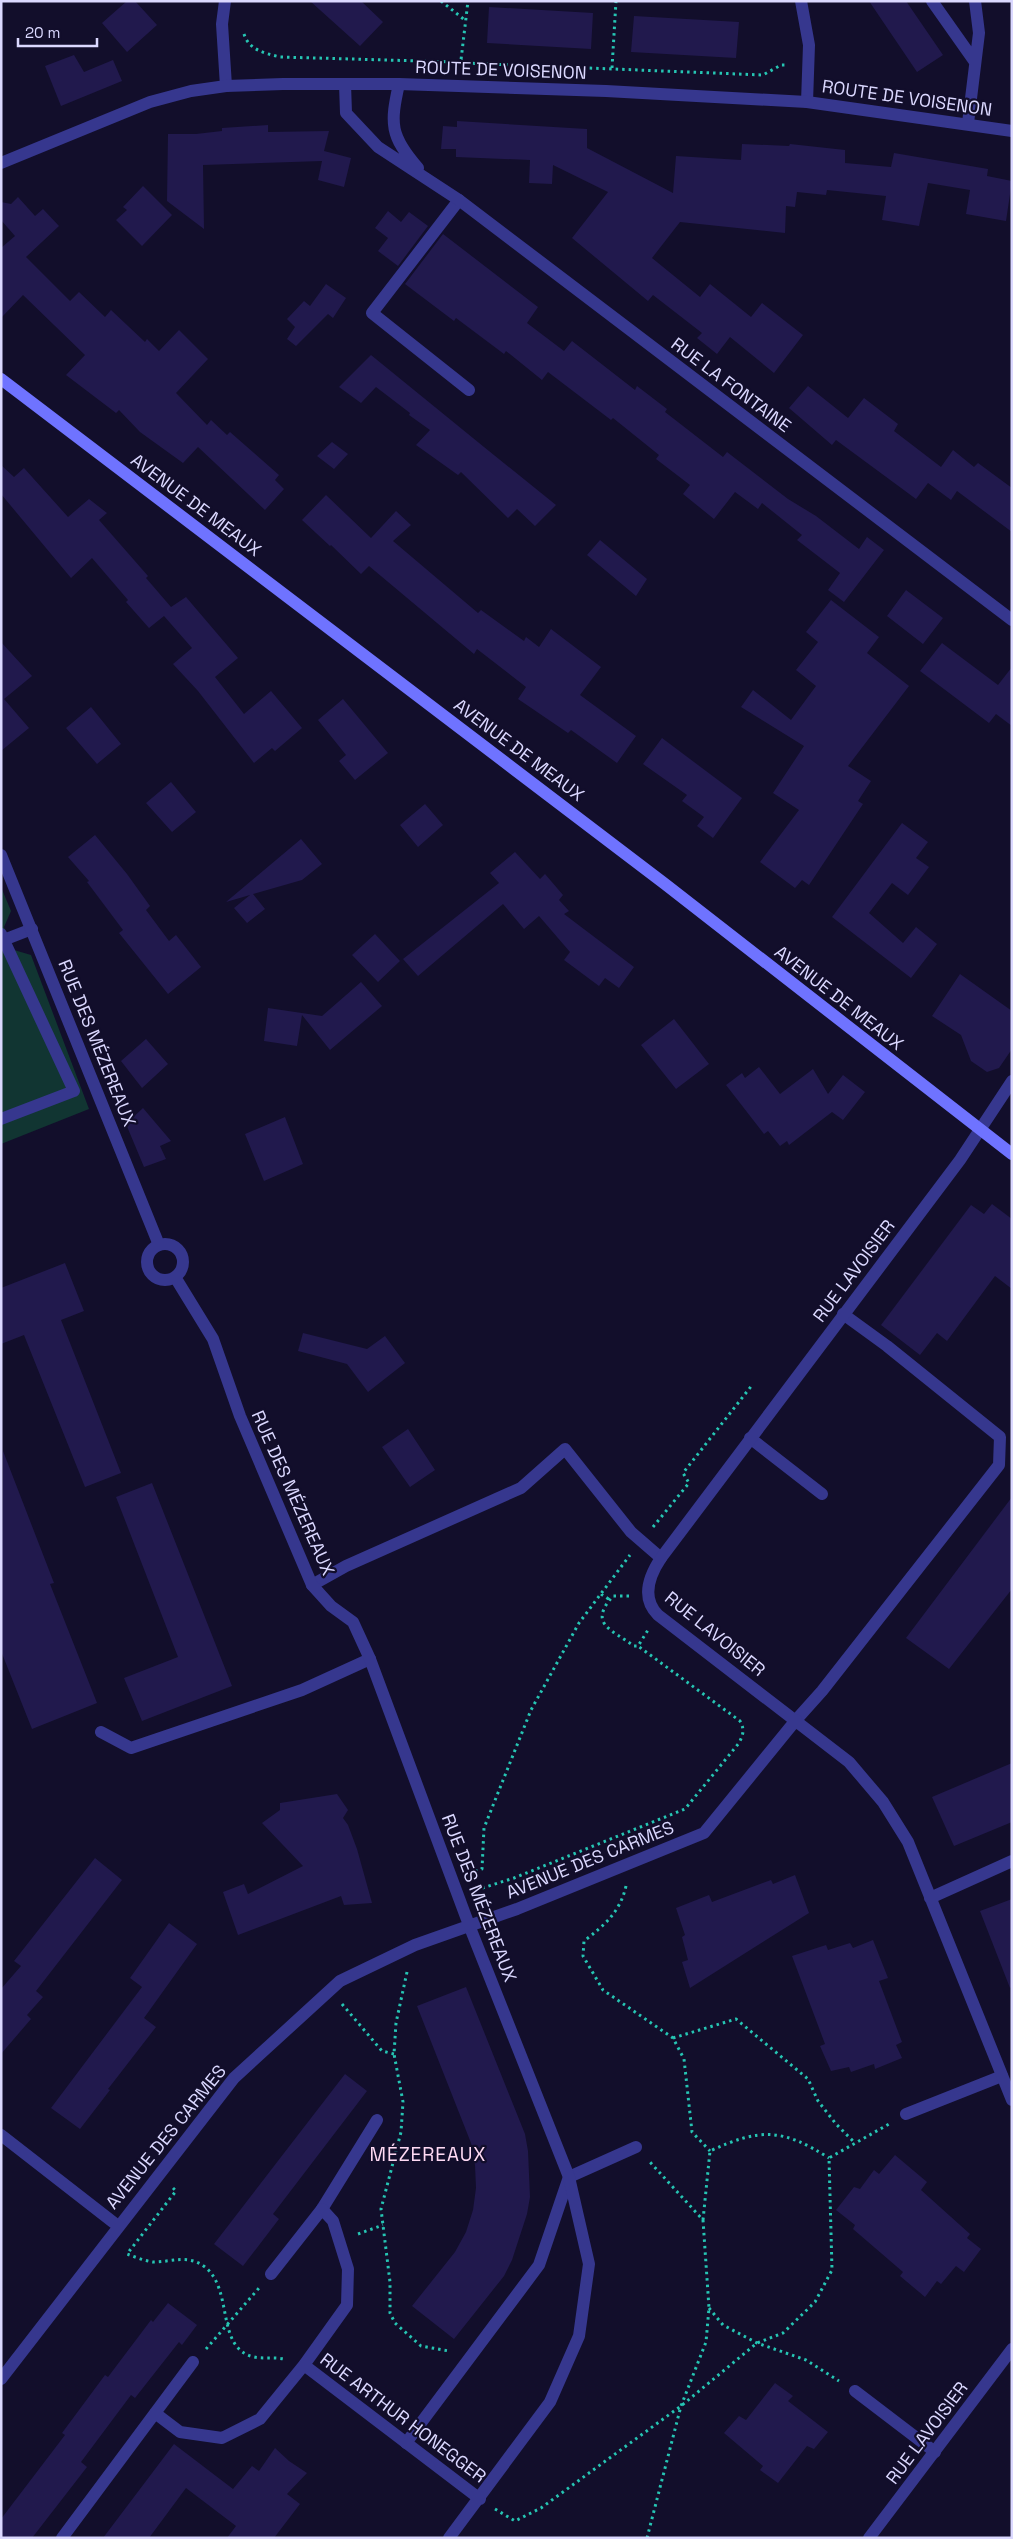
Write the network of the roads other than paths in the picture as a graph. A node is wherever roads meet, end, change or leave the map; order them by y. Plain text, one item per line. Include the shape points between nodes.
1 (225, 1) edge
2 (801, 1) edge
3 (932, 1) edge
4 (975, 1) edge
5 (976, 62) junction
6 (344, 84) junction
7 (399, 84) junction
8 (226, 86) junction
9 (807, 102) junction
10 (968, 123) junction
11 (1012, 131) edge
12 (1, 163) edge
13 (428, 179) junction
14 (459, 200) junction
15 (1, 379) edge
16 (469, 390) dead end
17 (1012, 620) edge
18 (1, 855) edge
19 (32, 929) junction
20 (2, 938) edge
21 (1012, 1081) edge
22 (1, 1119) edge
23 (979, 1130) junction
24 (1012, 1154) edge
25 (159, 1245) junction
26 (175, 1278) junction
27 (843, 1314) junction
28 (750, 1438) junction
29 (822, 1494) dead end
30 (661, 1558) junction
31 (312, 1585) junction
32 (370, 1659) junction
33 (796, 1720) junction
34 (101, 1732) dead end
35 (1012, 1861) edge
36 (930, 1898) junction
37 (469, 1925) junction
38 (1002, 2076) junction
39 (1012, 2100) edge
40 (906, 2114) road end
41 (377, 2120) dead end
42 (1, 2135) edge
43 (636, 2147) road end
44 (569, 2176) junction
45 (322, 2209) junction
46 (118, 2226) junction
47 (271, 2274) road end
48 (1012, 2349) edge
49 (193, 2362) road end
50 (304, 2365) junction
51 (1, 2379) edge
52 (855, 2391) road end
53 (155, 2413) junction
54 (406, 2443) junction
55 (935, 2452) junction
56 (480, 2499) junction
57 (62, 2538) edge
58 (449, 2538) edge
59 (869, 2538) edge

1 - 8 street via 222,24
2 - 9 street via 810,67
3 - 5 street
4 - 5 street via 979,33
5 - 10 street
6 - 7 street, ROUTE DE VOISENON
6 - 8 street, ROUTE DE VOISENON
6 - 13 street, RUE LA FONTAINE via 346,113 378,147
7 - 9 street, ROUTE DE VOISENON
7 - 13 street, RUE LA FONTAINE via 393,130 402,149
8 - 12 street, ROUTE DE VOISENON via 150,102
9 - 10 street, ROUTE DE VOISENON
10 - 11 street, ROUTE DE VOISENON
13 - 14 street, RUE LA FONTAINE
14 - 16 street via 372,313
14 - 17 street, RUE LA FONTAINE
15 - 23 main road, AVENUE DE MEAUX via 657,878
18 - 19 street, RUE DES MÉZEREAUX
19 - 20 street
19 - 25 street, RUE DES MÉZEREAUX
20 - 22 street via 74,1090
21 - 23 street, RUE LAVOISIER
23 - 24 main road, AVENUE DE MEAUX
23 - 27 street, RUE LAVOISIER via 960,1160
25 - 26 street via 174,1246 182,1254 183,1266
25 - 26 street via 149,1254 149,1270 158,1279
26 - 31 street, RUE DES MÉZEREAUX via 213,1339 240,1416
27 - 28 street, RUE LAVOISIER
27 - 33 street, AVENUE DES CARMES via 1000,1437 999,1465
28 - 29 street
28 - 30 street, RUE LAVOISIER
30 - 31 street via 631,1532 566,1449 521,1488 346,1566
30 - 33 street, RUE LAVOISIER via 652,1572 648,1596 650,1607
31 - 32 street, RUE DES MÉZEREAUX via 330,1606 353,1622
32 - 34 street via 302,1690 131,1748
32 - 37 street, RUE DES MÉZEREAUX
33 - 36 street, RUE LAVOISIER via 849,1762 883,1802 908,1842
33 - 37 street, AVENUE DES CARMES via 704,1833 517,1909
35 - 36 street
36 - 38 street, RUE LAVOISIER
37 - 44 street, RUE DES MÉZEREAUX
37 - 46 street, AVENUE DES CARMES via 415,1944 340,1981 234,2078
38 - 39 street, RUE LAVOISIER
38 - 40 street
41 - 45 street
42 - 46 street
43 - 44 street
44 - 54 street via 539,2264
44 - 56 street, RUE DES MÉZEREAUX via 589,2264 579,2336 550,2402
45 - 47 street
45 - 50 street, RUE ARTHUR HONEGGER via 333,2221 348,2269 346,2305
46 - 51 street, AVENUE DES CARMES
48 - 55 street, RUE LAVOISIER
49 - 53 street
50 - 53 street, RUE ARTHUR HONEGGER via 260,2419 222,2438 180,2432
50 - 54 street, RUE ARTHUR HONEGGER
52 - 55 street
53 - 57 street
54 - 56 street, RUE ARTHUR HONEGGER
55 - 59 street, RUE LAVOISIER
56 - 58 street, RUE DES MÉZEREAUX

